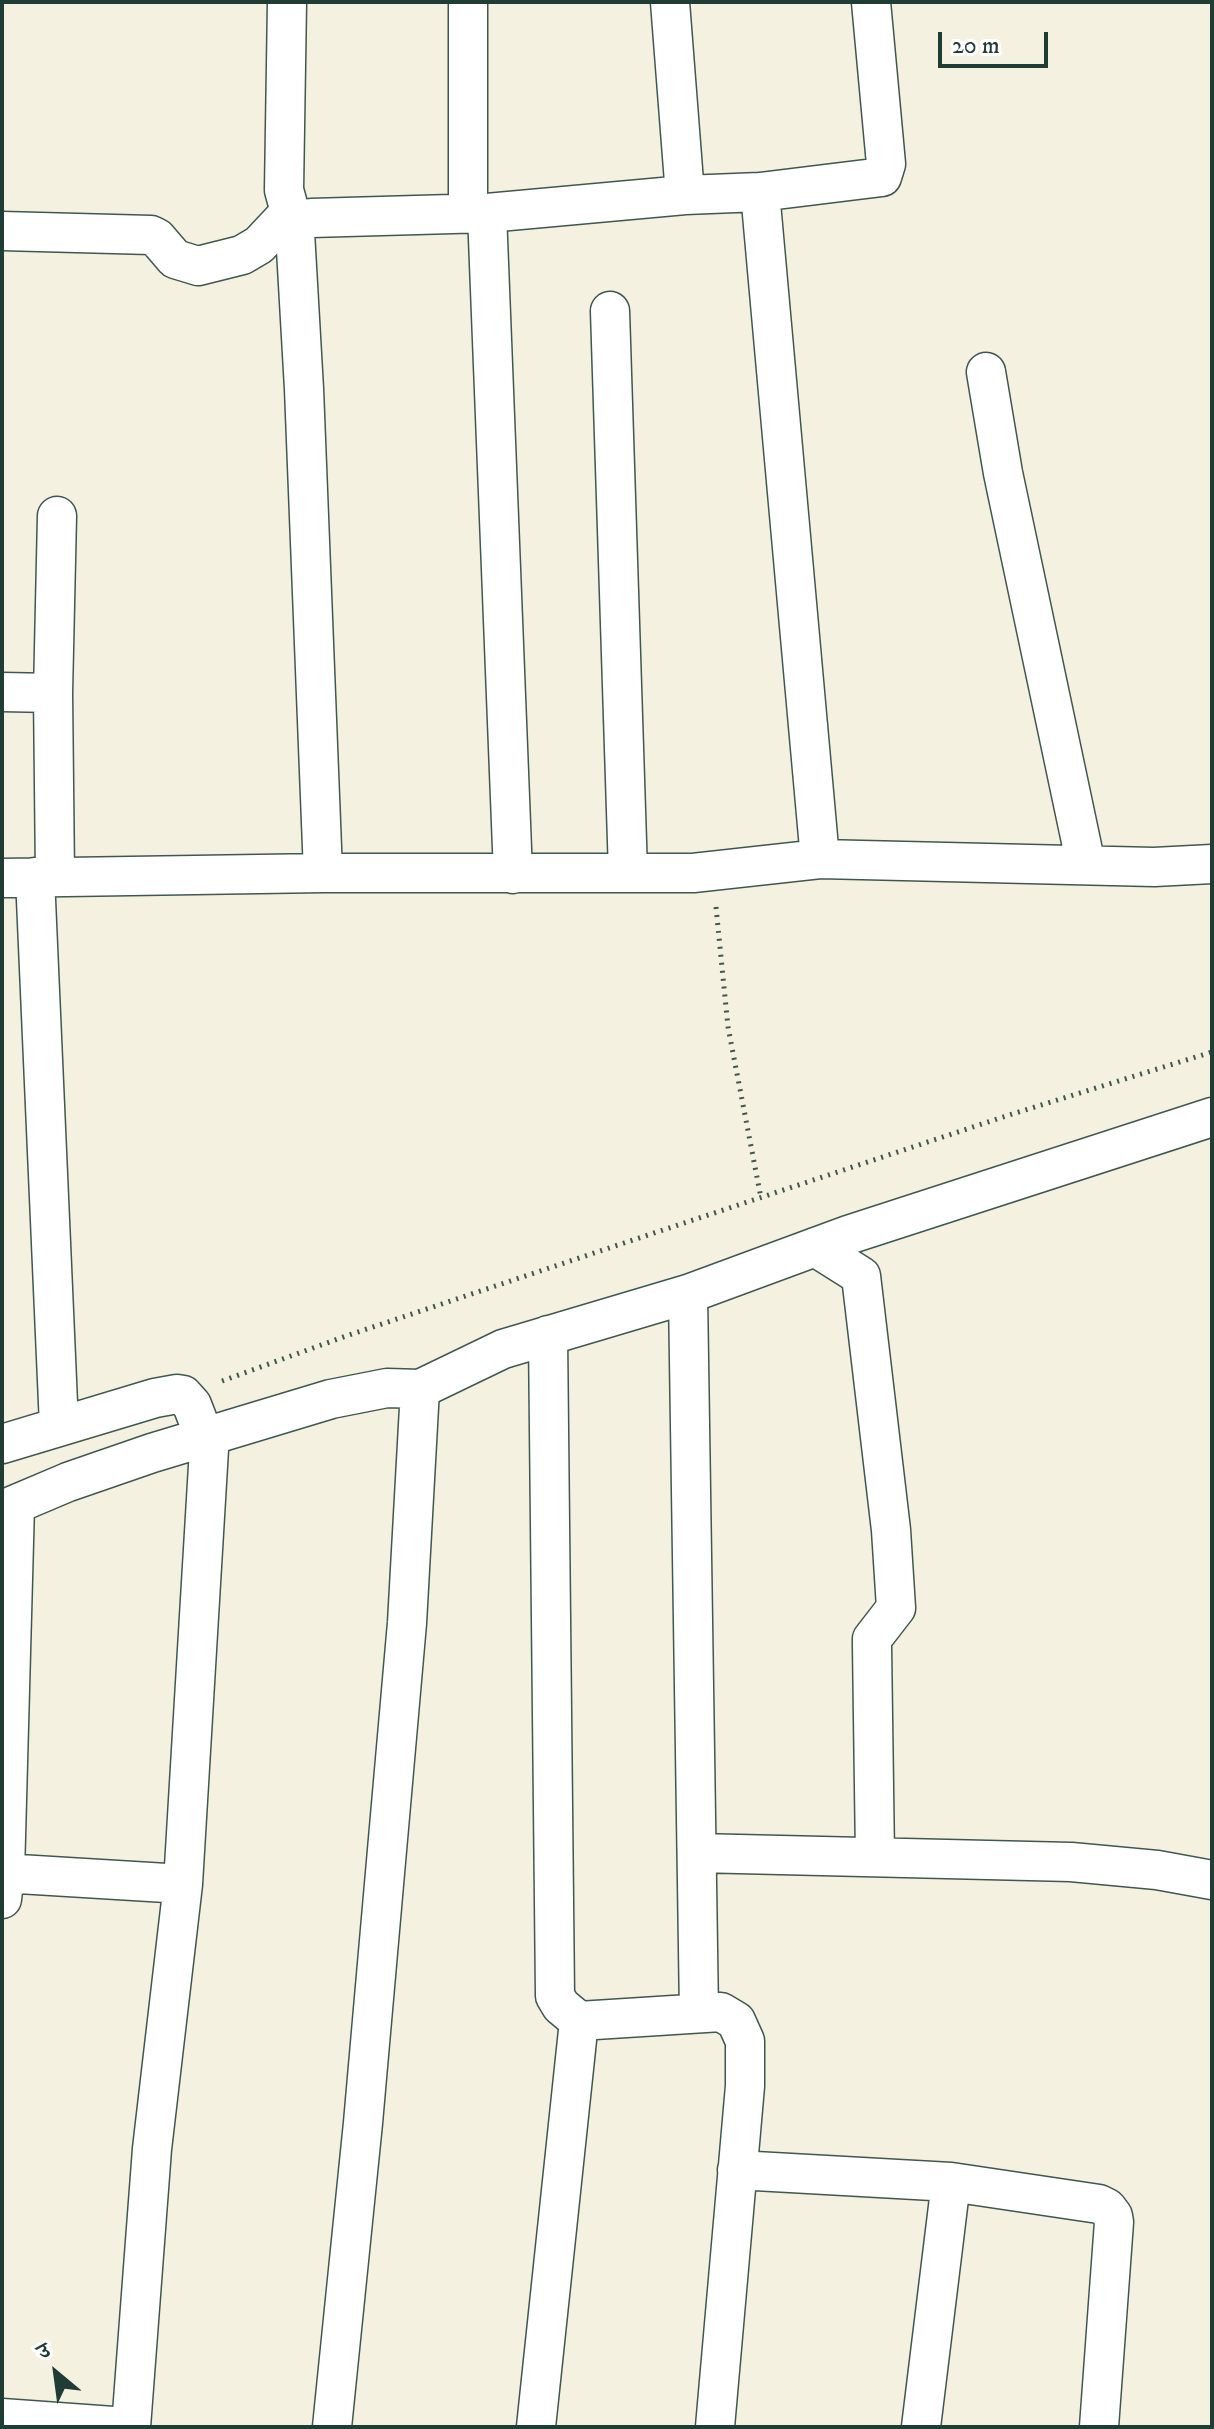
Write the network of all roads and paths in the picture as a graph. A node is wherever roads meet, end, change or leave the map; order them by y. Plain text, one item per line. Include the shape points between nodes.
1 (287, 2) edge
2 (468, 2) edge
3 (670, 2) edge
4 (871, 2) edge
5 (760, 192) junction
6 (685, 195) junction
7 (478, 213) junction
8 (294, 218) junction
9 (2, 231) edge
10 (610, 311) dead end
11 (986, 372) dead end
12 (57, 516) dead end
13 (2, 692) edge
14 (53, 693) junction
15 (820, 859) junction
16 (1212, 864) edge
17 (1086, 865) junction
18 (712, 870) junction
19 (323, 873) junction
20 (628, 873) junction
21 (513, 874) junction
22 (31, 877) edge
23 (1212, 1052) edge
24 (1212, 1117) edge
25 (761, 1198) junction
26 (815, 1247) junction
27 (688, 1294) junction
28 (548, 1335) junction
29 (420, 1389) junction
30 (195, 1415) junction
31 (59, 1426) junction
32 (2, 1444) edge
33 (8, 1508) edge
34 (697, 1853) junction
35 (875, 1857) junction
36 (1212, 1880) edge
37 (3, 1882) edge
38 (183, 1884) junction
39 (699, 2013) junction
40 (579, 2021) junction
41 (737, 2170) junction
42 (951, 2182) junction
43 (2, 2418) edge
44 (129, 2427) edge
45 (332, 2427) edge
46 (536, 2427) edge
47 (715, 2427) edge
48 (921, 2427) edge
49 (1099, 2427) edge

1 - 8 street via 284,190
2 - 7 street
3 - 6 street
4 - 5 street via 886,164 882,177
5 - 6 street
5 - 15 street
6 - 7 street
7 - 8 street
7 - 21 street
8 - 9 street via 242,255 198,266 175,259 151,235
8 - 19 street
10 - 20 street
11 - 17 street
12 - 14 street
13 - 14 street
14 - 22 street
15 - 17 street
15 - 18 street
16 - 17 street
18 - 20 street
18 - 25 path via 728,1027
19 - 21 street
19 - 22 street
20 - 21 street
22 - 31 street
23 - 25 path
24 - 26 street
25 - 30 path via 346,1336
26 - 27 street
26 - 35 street via 856,1271 863,1285 891,1530 896,1608 872,1639
27 - 28 street
27 - 34 street
28 - 29 street via 503,1349
28 - 40 street via 555,1996
29 - 30 street via 387,1388
29 - 45 street via 407,1623
30 - 31 street via 155,1398
30 - 33 street
30 - 38 street via 209,1449
31 - 32 street
33 - 37 street
34 - 35 street
34 - 39 street
35 - 36 street via 1071,1862
37 - 38 street
38 - 44 street via 152,2149
39 - 40 street
39 - 41 street via 729,2015 745,2041
40 - 46 street
41 - 42 street
41 - 47 street
42 - 48 street
42 - 49 street via 1099,2204 1111,2211
43 - 44 street

